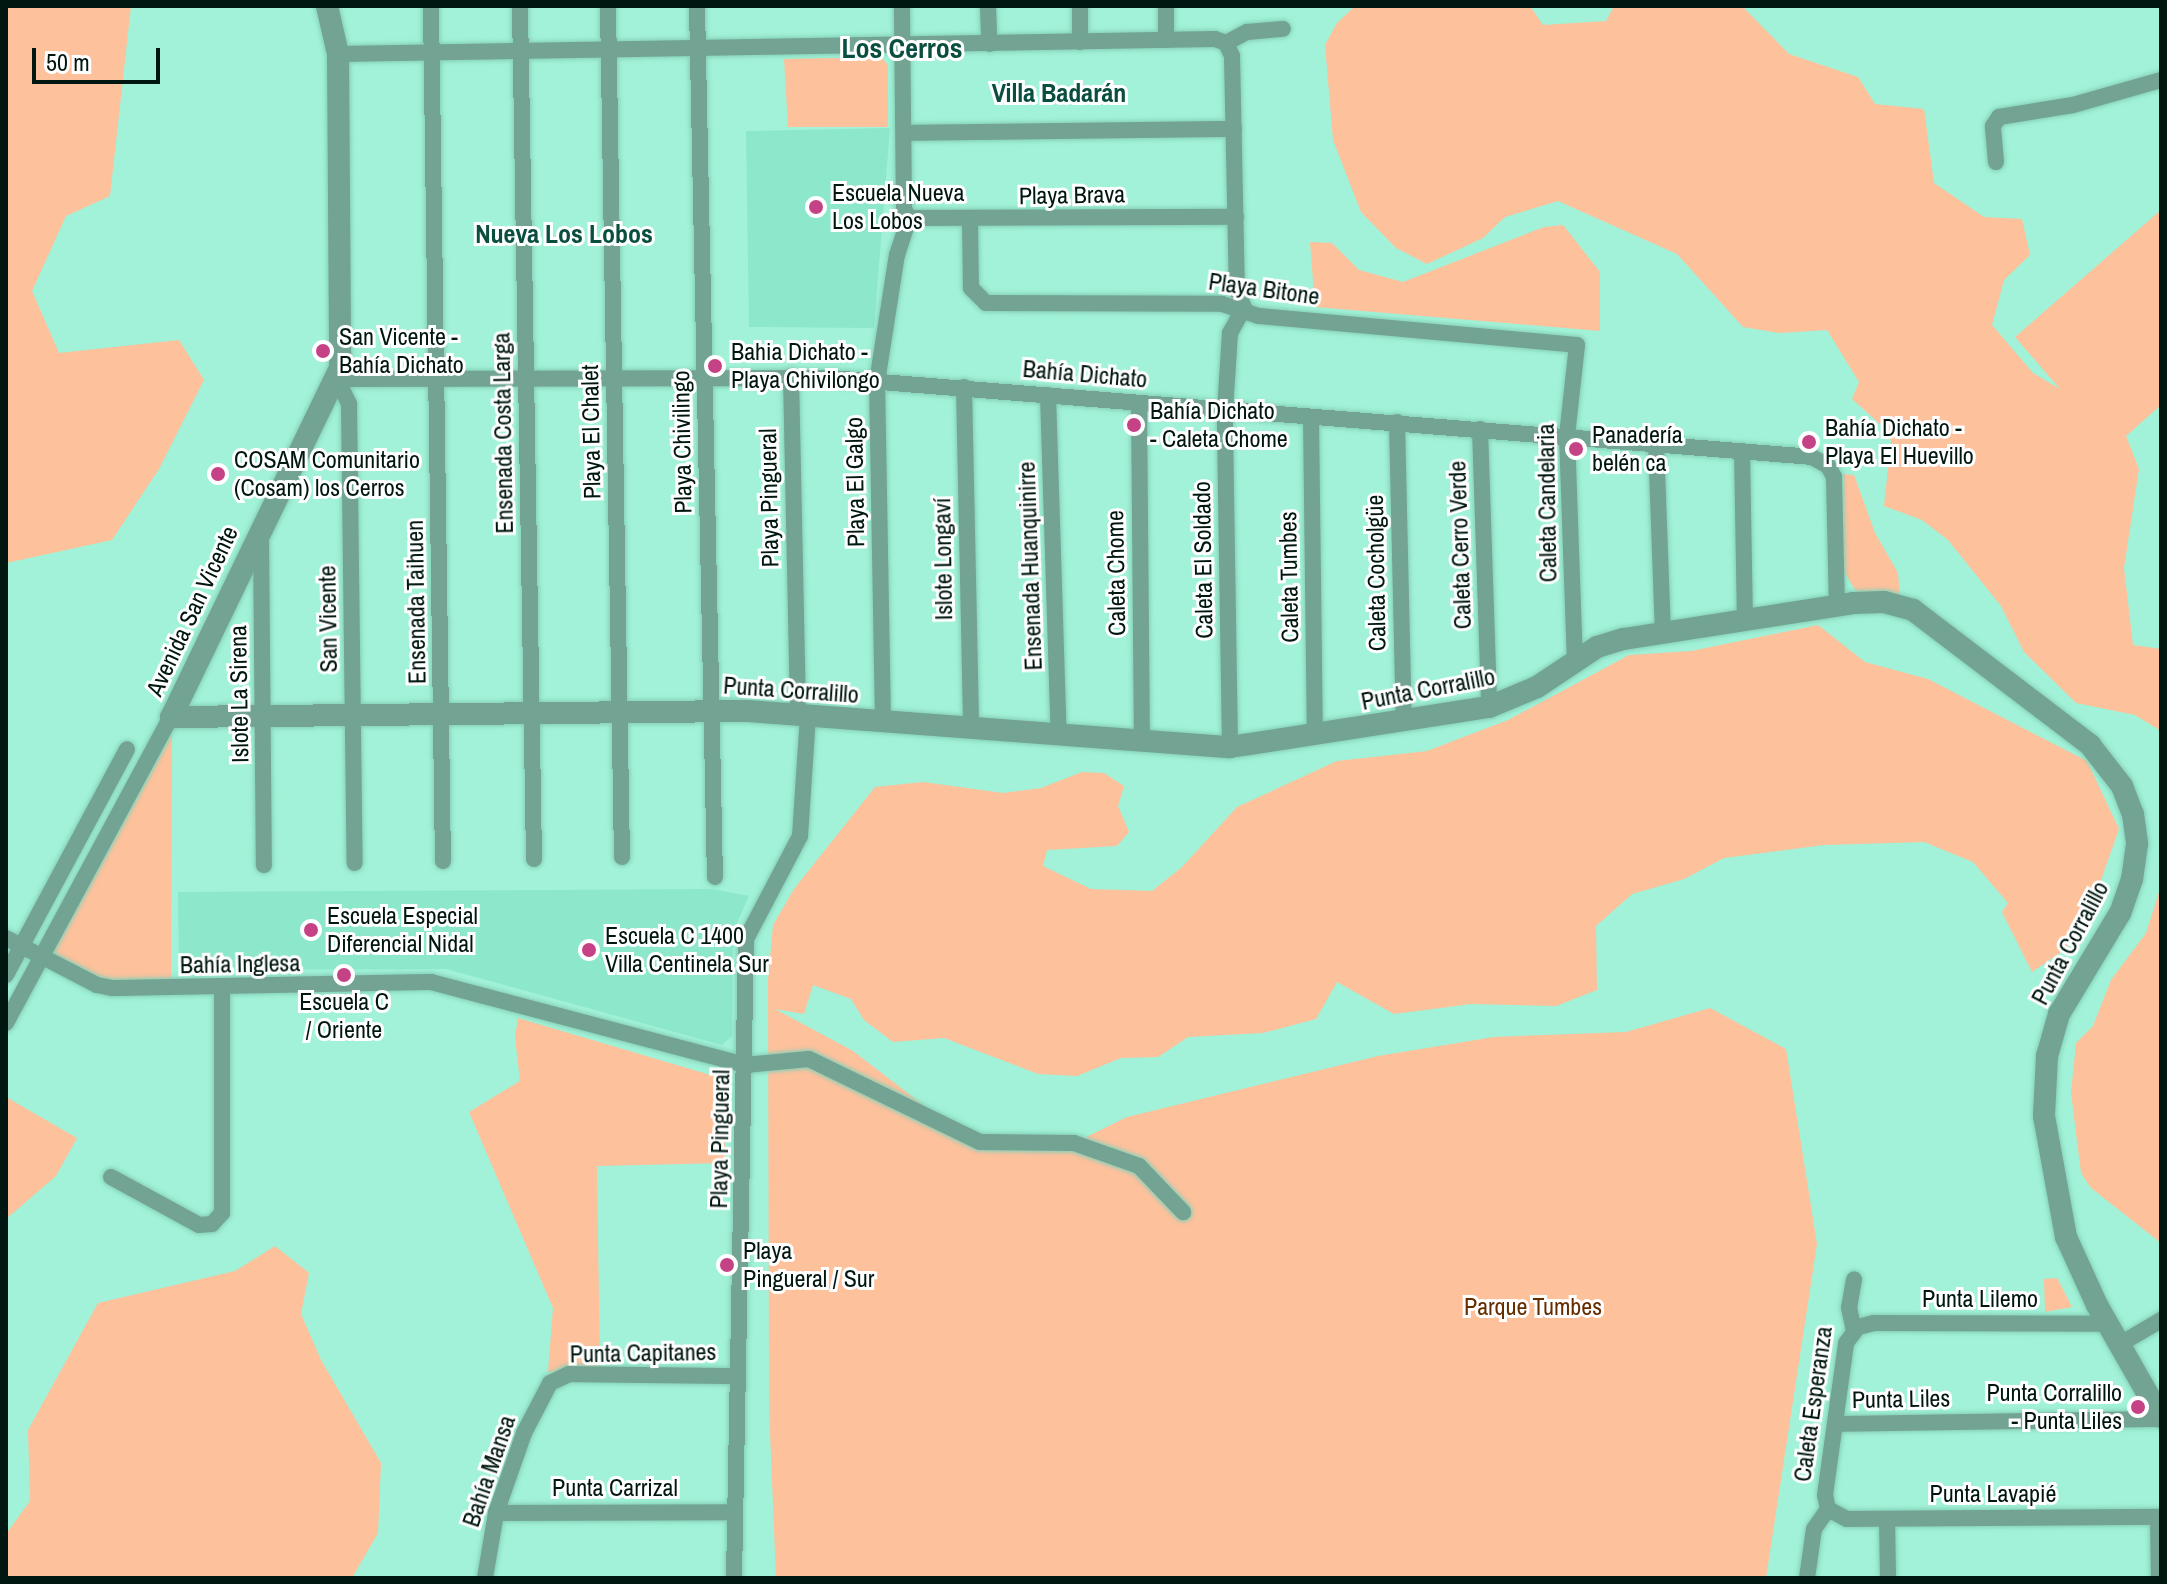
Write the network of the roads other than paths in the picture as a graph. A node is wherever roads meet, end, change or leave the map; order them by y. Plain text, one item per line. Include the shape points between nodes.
1 (327, 6) edge
2 (337, 6) edge
3 (431, 6) edge
4 (520, 6) edge
5 (608, 6) edge
6 (697, 6) edge
7 (902, 6) edge
8 (988, 6) edge
9 (1080, 6) edge
10 (1166, 6) edge
11 (1283, 29) dead end
12 (1166, 40) junction
13 (1080, 42) junction
14 (1226, 43) junction
15 (989, 44) junction
16 (903, 45) junction
17 (698, 48) junction
18 (608, 50) junction
19 (521, 51) junction
20 (432, 53) junction
21 (338, 54) junction
22 (2161, 80) edge
23 (1234, 129) junction
24 (904, 133) junction
25 (1996, 162) dead end
26 (1236, 217) junction
27 (909, 218) junction
28 (970, 220) junction
29 (1244, 308) junction
30 (1577, 345) joint
31 (791, 376) junction
32 (705, 377) junction
33 (614, 378) junction
34 (337, 379) junction
35 (526, 380) junction
36 (437, 381) junction
37 (877, 382) junction
38 (964, 387) junction
39 (1048, 395) junction
40 (1139, 403) junction
41 (1225, 410) junction
42 (1311, 417) junction
43 (1397, 422) junction
44 (1480, 429) junction
45 (1567, 435) junction
46 (1656, 443) junction
47 (1742, 451) junction
48 (261, 522) junction
49 (1837, 605) junction
50 (1745, 620) junction
51 (1663, 633) junction
52 (1575, 660) junction
53 (1489, 707) junction
54 (711, 711) junction
55 (531, 712) junction
56 (620, 712) junction
57 (441, 713) junction
58 (264, 714) junction
59 (353, 714) junction
60 (803, 715) junction
61 (171, 717) junction
62 (883, 723) junction
63 (1404, 723) junction
64 (971, 730) junction
65 (1315, 736) junction
66 (1059, 737) junction
67 (1142, 743) junction
68 (1230, 747) junction
69 (127, 749) dead end
70 (622, 857) dead end
71 (534, 859) dead end
72 (443, 861) dead end
73 (355, 863) dead end
74 (264, 865) dead end
75 (715, 877) dead end
76 (6, 938) edge
77 (23, 944) junction
78 (42, 955) junction
79 (6, 975) edge
80 (222, 988) junction
81 (6, 1023) edge
82 (745, 1065) junction
83 (111, 1177) dead end
84 (1183, 1212) dead end
85 (1854, 1279) dead end
86 (2161, 1320) edge
87 (2108, 1324) junction
88 (1854, 1331) junction
89 (2120, 1344) junction
90 (738, 1376) junction
91 (550, 1383) joint
92 (2161, 1418) edge
93 (1835, 1424) junction
94 (1828, 1509) junction
95 (735, 1512) junction
96 (496, 1513) junction
97 (2159, 1517) edge
98 (1887, 1519) junction
99 (485, 1578) edge
100 (734, 1578) edge
101 (1807, 1578) edge
102 (1888, 1578) edge
103 (2159, 1578) edge

1 - 21 street
2 - 21 street, Avenida San Vicente
3 - 20 street, Ensenada Taihuen
4 - 19 street, Ensenada Costa Larga
5 - 18 street, Playa El Chalet
6 - 17 street, Playa Chivilingo
7 - 16 street, Playa El Galgo
8 - 15 street
9 - 13 street
10 - 12 street
11 - 14 street via 1247,32
12 - 13 street
12 - 14 street
13 - 15 street
14 - 23 street via 1231,51
15 - 16 street
16 - 17 street
16 - 24 street, Playa El Galgo
17 - 18 street
17 - 32 street, Playa Chivilingo
18 - 19 street
18 - 33 street, Playa El Chalet
19 - 20 street
19 - 35 street, Ensenada Costa Larga
20 - 21 street
20 - 36 street, Ensenada Taihuen
21 - 34 street, Avenida San Vicente
22 - 25 street via 2073,105 1999,117 1993,126
23 - 24 street
23 - 26 street
24 - 27 street, Playa El Galgo
26 - 28 street, Playa Brava
26 - 29 street via 1237,289
27 - 28 street, Playa Brava
27 - 37 street, Playa El Galgo via 897,255
28 - 29 street, Playa Bitone via 971,288 980,302
29 - 30 street, Playa Bitone via 1259,316
29 - 41 street, Caleta El Soldado via 1230,333
30 - 45 street, Caleta Candelaria
31 - 32 street, Bahía Dichato
31 - 37 street, Bahía Dichato
31 - 60 street, Playa Pingueral
32 - 33 street, Bahía Dichato
32 - 54 street, Playa Chivilingo
33 - 35 street, Bahía Dichato
33 - 56 street, Playa El Chalet
34 - 36 street, Bahía Dichato
34 - 48 street, Avenida San Vicente
34 - 59 street, San Vicente via 349,404
35 - 36 street, Bahía Dichato
35 - 55 street, Ensenada Costa Larga
36 - 57 street, Ensenada Taihuen
37 - 38 street, Bahía Dichato
37 - 62 street, Playa El Galgo
38 - 39 street, Bahía Dichato
38 - 64 street, Islote Longaví
39 - 40 street, Bahía Dichato
39 - 66 street, Ensenada Huanquinirre
40 - 41 street, Bahía Dichato
40 - 67 street, Caleta Chome
41 - 42 street, Bahía Dichato
41 - 68 street, Caleta El Soldado
42 - 43 street, Bahía Dichato
42 - 65 street, Caleta Tumbes
43 - 44 street, Bahía Dichato
43 - 63 street, Caleta Cocholgüe
44 - 45 street, Bahía Dichato
44 - 53 street, Caleta Cerro Verde
45 - 46 street, Bahía Dichato
45 - 52 street, Caleta Candelaria
46 - 47 street, Bahía Dichato
46 - 51 street
47 - 49 street, Bahía Dichato via 1812,457 1832,471
47 - 50 street
48 - 58 street, Islote La Sirena
48 - 61 street, Avenida San Vicente
49 - 50 street, Punta Corralillo
49 - 87 street, Punta Corralillo via 1884,602 1926,617 2083,738 2113,771 2129,799 2137,844 2130,888 2063,1006 2044,1077 2044,1116 2057,1202 2075,1258
50 - 51 street, Punta Corralillo
51 - 52 street, Punta Corralillo via 1610,642
52 - 53 street, Punta Corralillo via 1537,687
53 - 63 street, Punta Corralillo
54 - 56 street, Punta Corralillo
54 - 60 street, Punta Corralillo
54 - 75 street, Playa Chivilingo
55 - 56 street, Punta Corralillo
55 - 57 street, Punta Corralillo
55 - 71 street, Ensenada Costa Larga
56 - 70 street, Playa El Chalet
57 - 59 street, Punta Corralillo
57 - 72 street, Ensenada Taihuen
58 - 59 street, Punta Corralillo
58 - 61 street, Punta Corralillo
58 - 74 street, Islote La Sirena
59 - 73 street, San Vicente
60 - 62 street, Punta Corralillo
60 - 82 street, Playa Pingueral via 800,836 746,939
61 - 78 street, Avenida San Vicente
62 - 64 street, Punta Corralillo
63 - 65 street, Punta Corralillo
64 - 66 street, Punta Corralillo
65 - 68 street, Punta Corralillo
66 - 67 street, Punta Corralillo
67 - 68 street, Punta Corralillo
69 - 77 street
76 - 77 street, Bahía Inglesa
77 - 78 street, Bahía Inglesa
77 - 79 street
78 - 80 street, Bahía Inglesa via 97,985
78 - 81 street, Avenida San Vicente
80 - 82 street, Bahía Inglesa via 452,985
80 - 83 street via 222,1213 212,1224 199,1225
82 - 84 street via 809,1059 980,1142 1074,1143 1139,1166
82 - 90 street, Playa Pingueral
85 - 88 street, Caleta Esperanza via 1849,1308
86 - 89 street
87 - 88 street, Punta Lilemo via 1874,1323
87 - 89 street, Punta Corralillo
88 - 93 street, Caleta Esperanza via 1846,1343
89 - 92 street, Punta Corralillo
90 - 91 street, Punta Capitanes via 569,1374
90 - 95 street, Playa Pingueral
91 - 96 street, Bahía Mansa via 524,1433
92 - 93 street, Punta Liles
93 - 94 street, Caleta Esperanza via 1825,1495
94 - 98 street, Punta Lavapié via 1842,1519
94 - 101 street, Caleta Esperanza via 1814,1529
95 - 96 street, Punta Carrizal
95 - 100 street, Playa Pingueral
96 - 99 street, Bahía Mansa
97 - 98 street, Punta Lavapié
97 - 103 street
98 - 102 street

